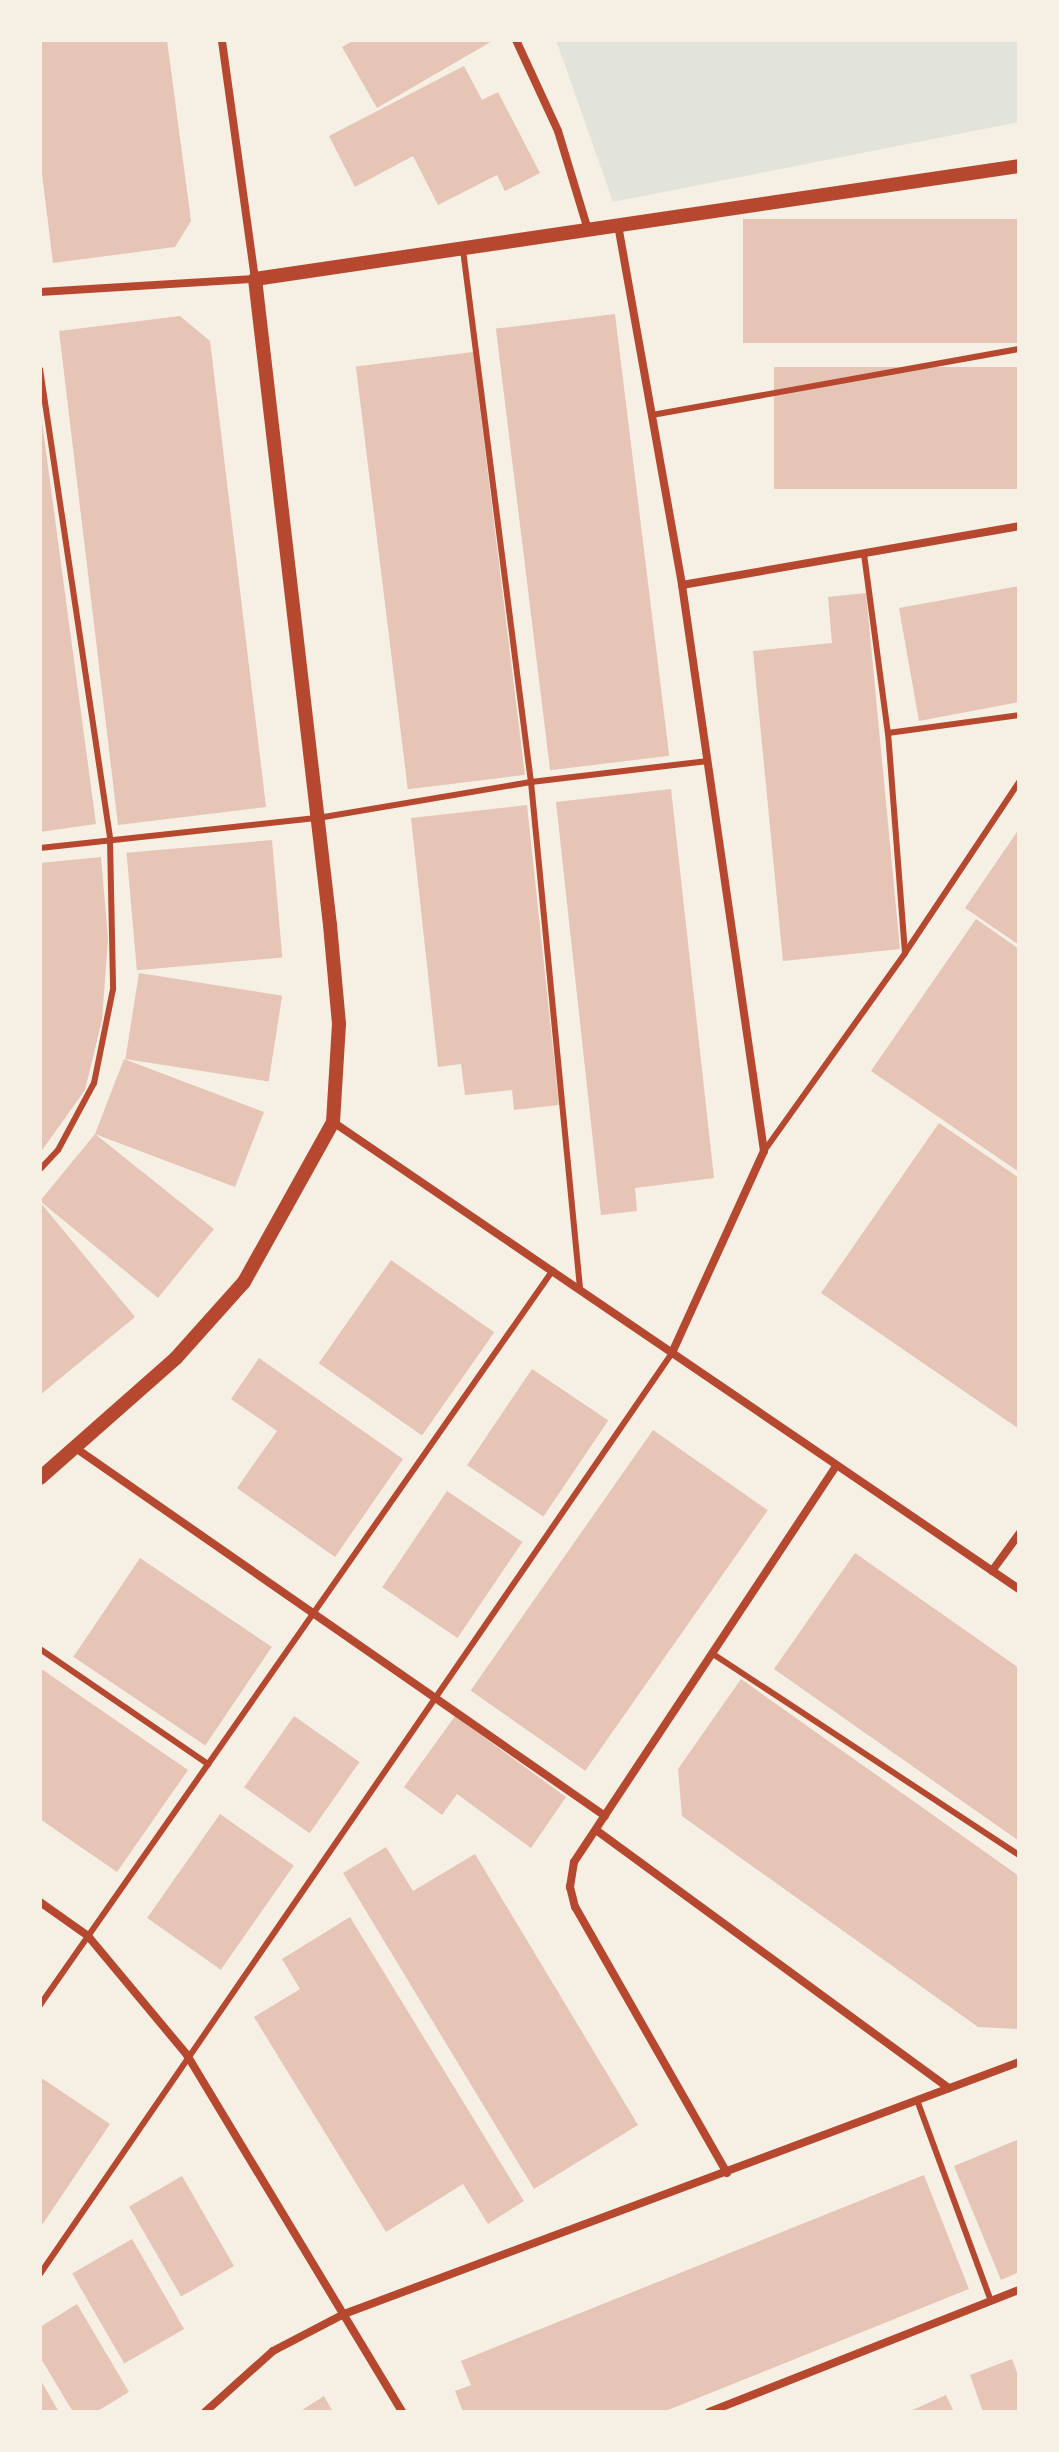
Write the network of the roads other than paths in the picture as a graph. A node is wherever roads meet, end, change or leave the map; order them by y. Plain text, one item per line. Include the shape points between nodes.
1 (222, 40) edge
2 (516, 40) edge
3 (1019, 166) edge
4 (617, 224) junction
5 (588, 230) junction
6 (462, 248) junction
7 (255, 279) junction
8 (40, 292) edge
9 (1019, 349) edge
10 (40, 369) edge
11 (652, 415) junction
12 (1019, 526) edge
13 (864, 554) junction
14 (682, 585) junction
15 (1019, 715) edge
16 (888, 733) junction
17 (706, 761) junction
18 (531, 782) junction
19 (1019, 782) edge
20 (318, 818) junction
21 (110, 840) junction
22 (40, 848) edge
23 (905, 953) junction
24 (333, 1122) junction
25 (764, 1151) junction
26 (40, 1169) edge
27 (553, 1270) junction
28 (580, 1288) junction
29 (672, 1353) junction
30 (77, 1449) junction
31 (836, 1466) junction
32 (40, 1478) edge
33 (1019, 1534) edge
34 (992, 1571) junction
35 (1019, 1589) edge
36 (313, 1613) junction
37 (40, 1649) edge
38 (713, 1654) junction
39 (434, 1697) junction
40 (208, 1764) junction
41 (605, 1816) junction
42 (596, 1830) junction
43 (1019, 1855) edge
44 (40, 1902) edge
45 (88, 1936) junction
46 (40, 2005) edge
47 (187, 2055) junction
48 (1019, 2062) edge
49 (949, 2088) junction
50 (917, 2100) junction
51 (727, 2173) junction
52 (40, 2274) edge
53 (1019, 2290) edge
54 (991, 2301) junction
55 (344, 2314) junction
56 (205, 2412) edge
57 (402, 2412) edge
58 (709, 2412) edge

1 - 7 street
2 - 5 street via 558,131
3 - 4 street
4 - 5 street
4 - 11 street
5 - 6 street
6 - 7 street
6 - 18 lane
7 - 8 street
7 - 20 street
9 - 11 lane
10 - 21 lane
11 - 14 street
12 - 13 street
13 - 14 street
13 - 16 lane
14 - 17 street
15 - 16 lane
16 - 23 lane
17 - 18 lane
17 - 25 street
18 - 20 lane
18 - 28 lane
19 - 23 lane
20 - 21 lane
20 - 24 street via 339,1024
21 - 22 lane
21 - 26 lane via 113,989 107,1036 94,1083 58,1150
23 - 25 lane
24 - 27 street
24 - 30 street via 295,1199 244,1282 176,1358
25 - 29 street
27 - 28 street
27 - 36 lane
28 - 29 street
29 - 31 street
29 - 39 lane
30 - 32 street
30 - 36 street
31 - 34 street
31 - 38 street
33 - 34 street
34 - 35 street
36 - 39 street
36 - 40 lane
37 - 40 lane
38 - 41 street
38 - 43 lane
39 - 41 street
39 - 47 lane
40 - 45 lane
41 - 42 street
42 - 49 street
42 - 51 street via 574,1862 570,1887 575,1907
44 - 45 street
45 - 46 lane
45 - 47 street
47 - 52 lane
47 - 55 street
48 - 49 street
49 - 50 street
50 - 51 street
50 - 54 lane
51 - 55 street
53 - 54 street
54 - 58 street
55 - 56 street via 273,2351
55 - 57 street

